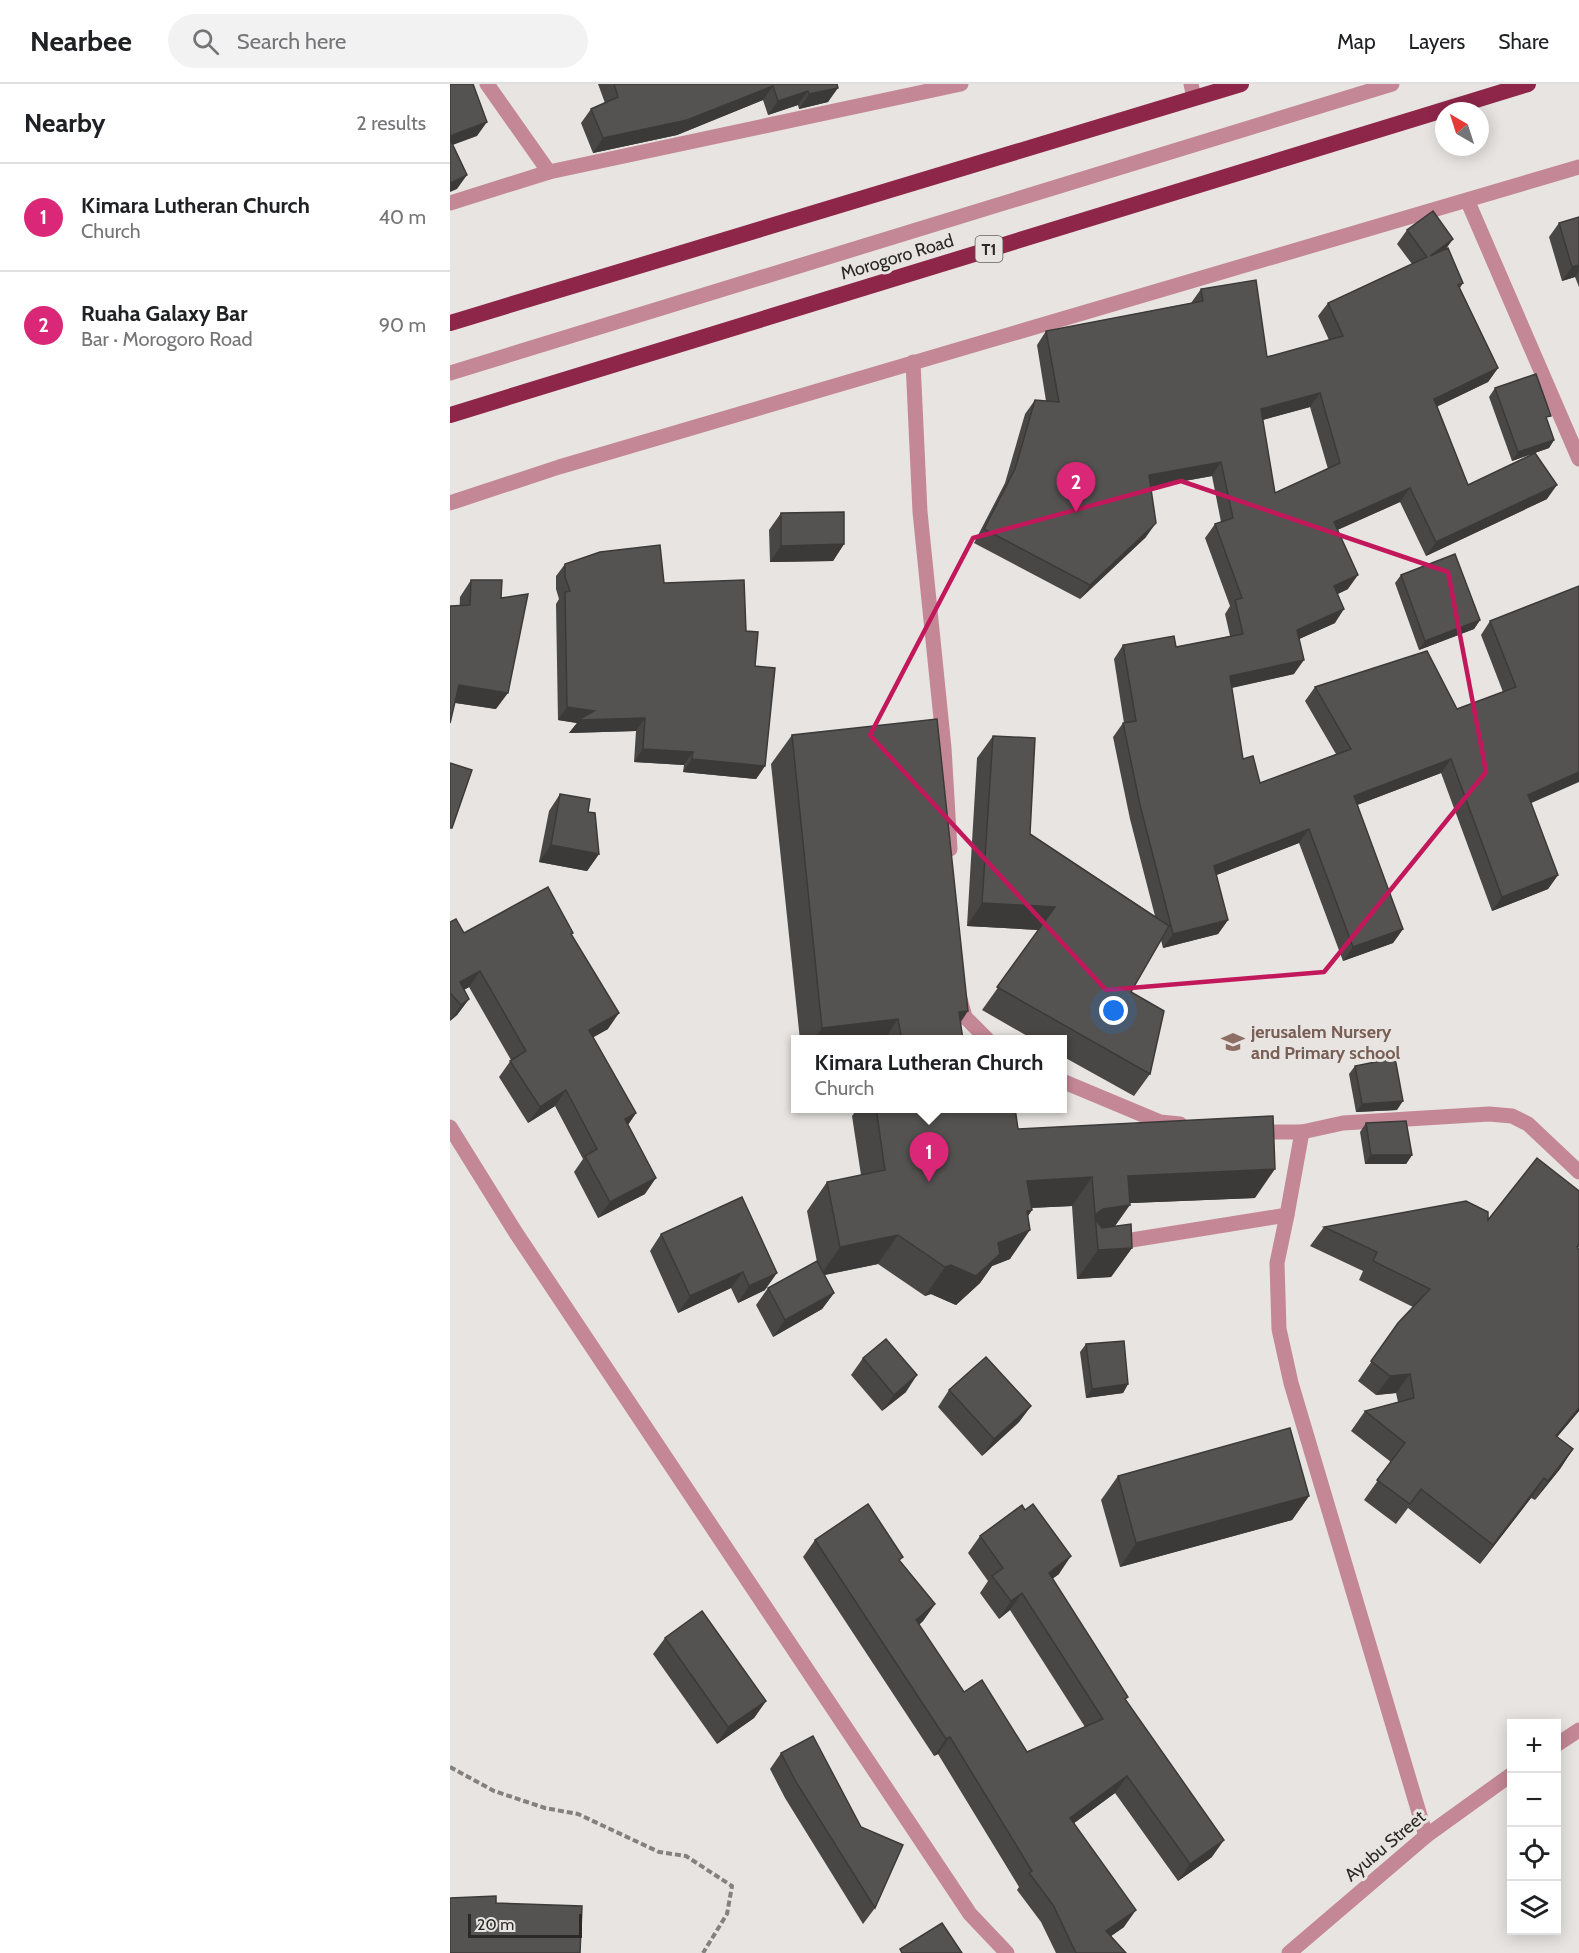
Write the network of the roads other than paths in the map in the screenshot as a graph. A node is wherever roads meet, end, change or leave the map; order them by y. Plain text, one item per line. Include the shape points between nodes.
1 (487, 84) edge
2 (961, 84) edge
3 (1241, 84) edge
4 (1392, 84) edge
5 (1528, 84) edge
6 (1192, 91) edge
7 (1579, 167) edge
8 (549, 172) junction
9 (1468, 202) junction
10 (450, 203) edge
11 (450, 323) edge
12 (913, 362) junction
13 (450, 373) edge
14 (450, 415) edge
15 (1579, 459) edge
16 (450, 503) edge
17 (951, 866) edge
18 (958, 984) edge
19 (983, 1035) edge
20 (1067, 1083) edge
21 (1194, 1126) edge
22 (450, 1127) edge
23 (1240, 1131) edge
24 (1302, 1132) junction
25 (1579, 1172) edge
26 (1287, 1215) junction
27 (1097, 1245) edge
28 (1579, 1731) edge
29 (1561, 1742) edge
30 (1507, 1778) edge
31 (1425, 1836) junction
32 (1007, 1953) edge
33 (1289, 1953) edge

1 - 8 street
2 - 8 street
3 - 6 highway
4 - 13 street, Morogoro Road
5 - 14 highway, Morogoro Road / T1
6 - 11 highway
7 - 9 street
8 - 10 street
9 - 12 street
9 - 15 street
12 - 16 street
12 - 17 street via 920,513 944,748
18 - 19 street via 965,1017
20 - 21 street via 1160,1122
22 - 32 street via 516,1233 970,1914
23 - 24 street
24 - 25 street via 1343,1123 1512,1116 1528,1124
24 - 26 street
26 - 27 street
26 - 31 street via 1277,1263 1280,1329 1289,1372
28 - 29 street
30 - 31 street, Ayubu Street
31 - 33 street, Ayubu Street

